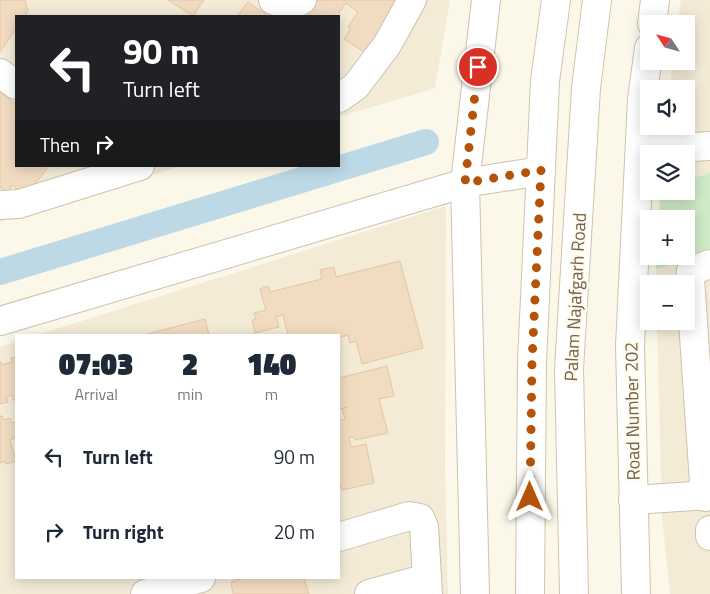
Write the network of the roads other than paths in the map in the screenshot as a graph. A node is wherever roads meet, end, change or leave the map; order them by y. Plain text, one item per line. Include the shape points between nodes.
1 (273, 0) edge
2 (302, 0) edge
3 (412, 0) edge
4 (486, 0) edge
5 (556, 0) edge
6 (597, 0) edge
7 (655, 0) edge
8 (653, 15) edge
9 (646, 70) edge
10 (0, 74) edge
11 (15, 84) edge
12 (340, 97) edge
13 (710, 142) edge
14 (640, 145) edge
15 (684, 145) edge
16 (640, 150) edge
17 (137, 167) edge
18 (541, 170) junction
19 (465, 183) junction
20 (0, 205) edge
21 (710, 264) edge
22 (0, 321) edge
23 (707, 496) edge
24 (633, 500) junction
25 (710, 530) edge
26 (710, 536) edge
27 (340, 537) edge
28 (198, 579) edge
29 (427, 586) edge
30 (145, 594) edge
31 (369, 594) edge
32 (475, 594) edge
33 (530, 594) edge
34 (574, 594) edge
35 (636, 594) edge

1 - 2 street via 290,7
3 - 12 street via 388,45 356,86
4 - 19 street
5 - 18 street via 545,81
6 - 34 street, Palam Najafgarh Road via 586,88 569,369
7 - 8 street
9 - 14 street, Road Number 202
10 - 11 street
13 - 15 street
16 - 24 street, Road Number 202 via 630,346
17 - 20 street via 19,204
18 - 19 street
18 - 33 street via 532,362
19 - 22 street
19 - 32 street
21 - 23 street via 691,272 690,278
23 - 24 street
24 - 35 street, Road Number 202
25 - 26 street
27 - 29 street via 409,516 420,518 424,527
28 - 30 street
29 - 31 street

